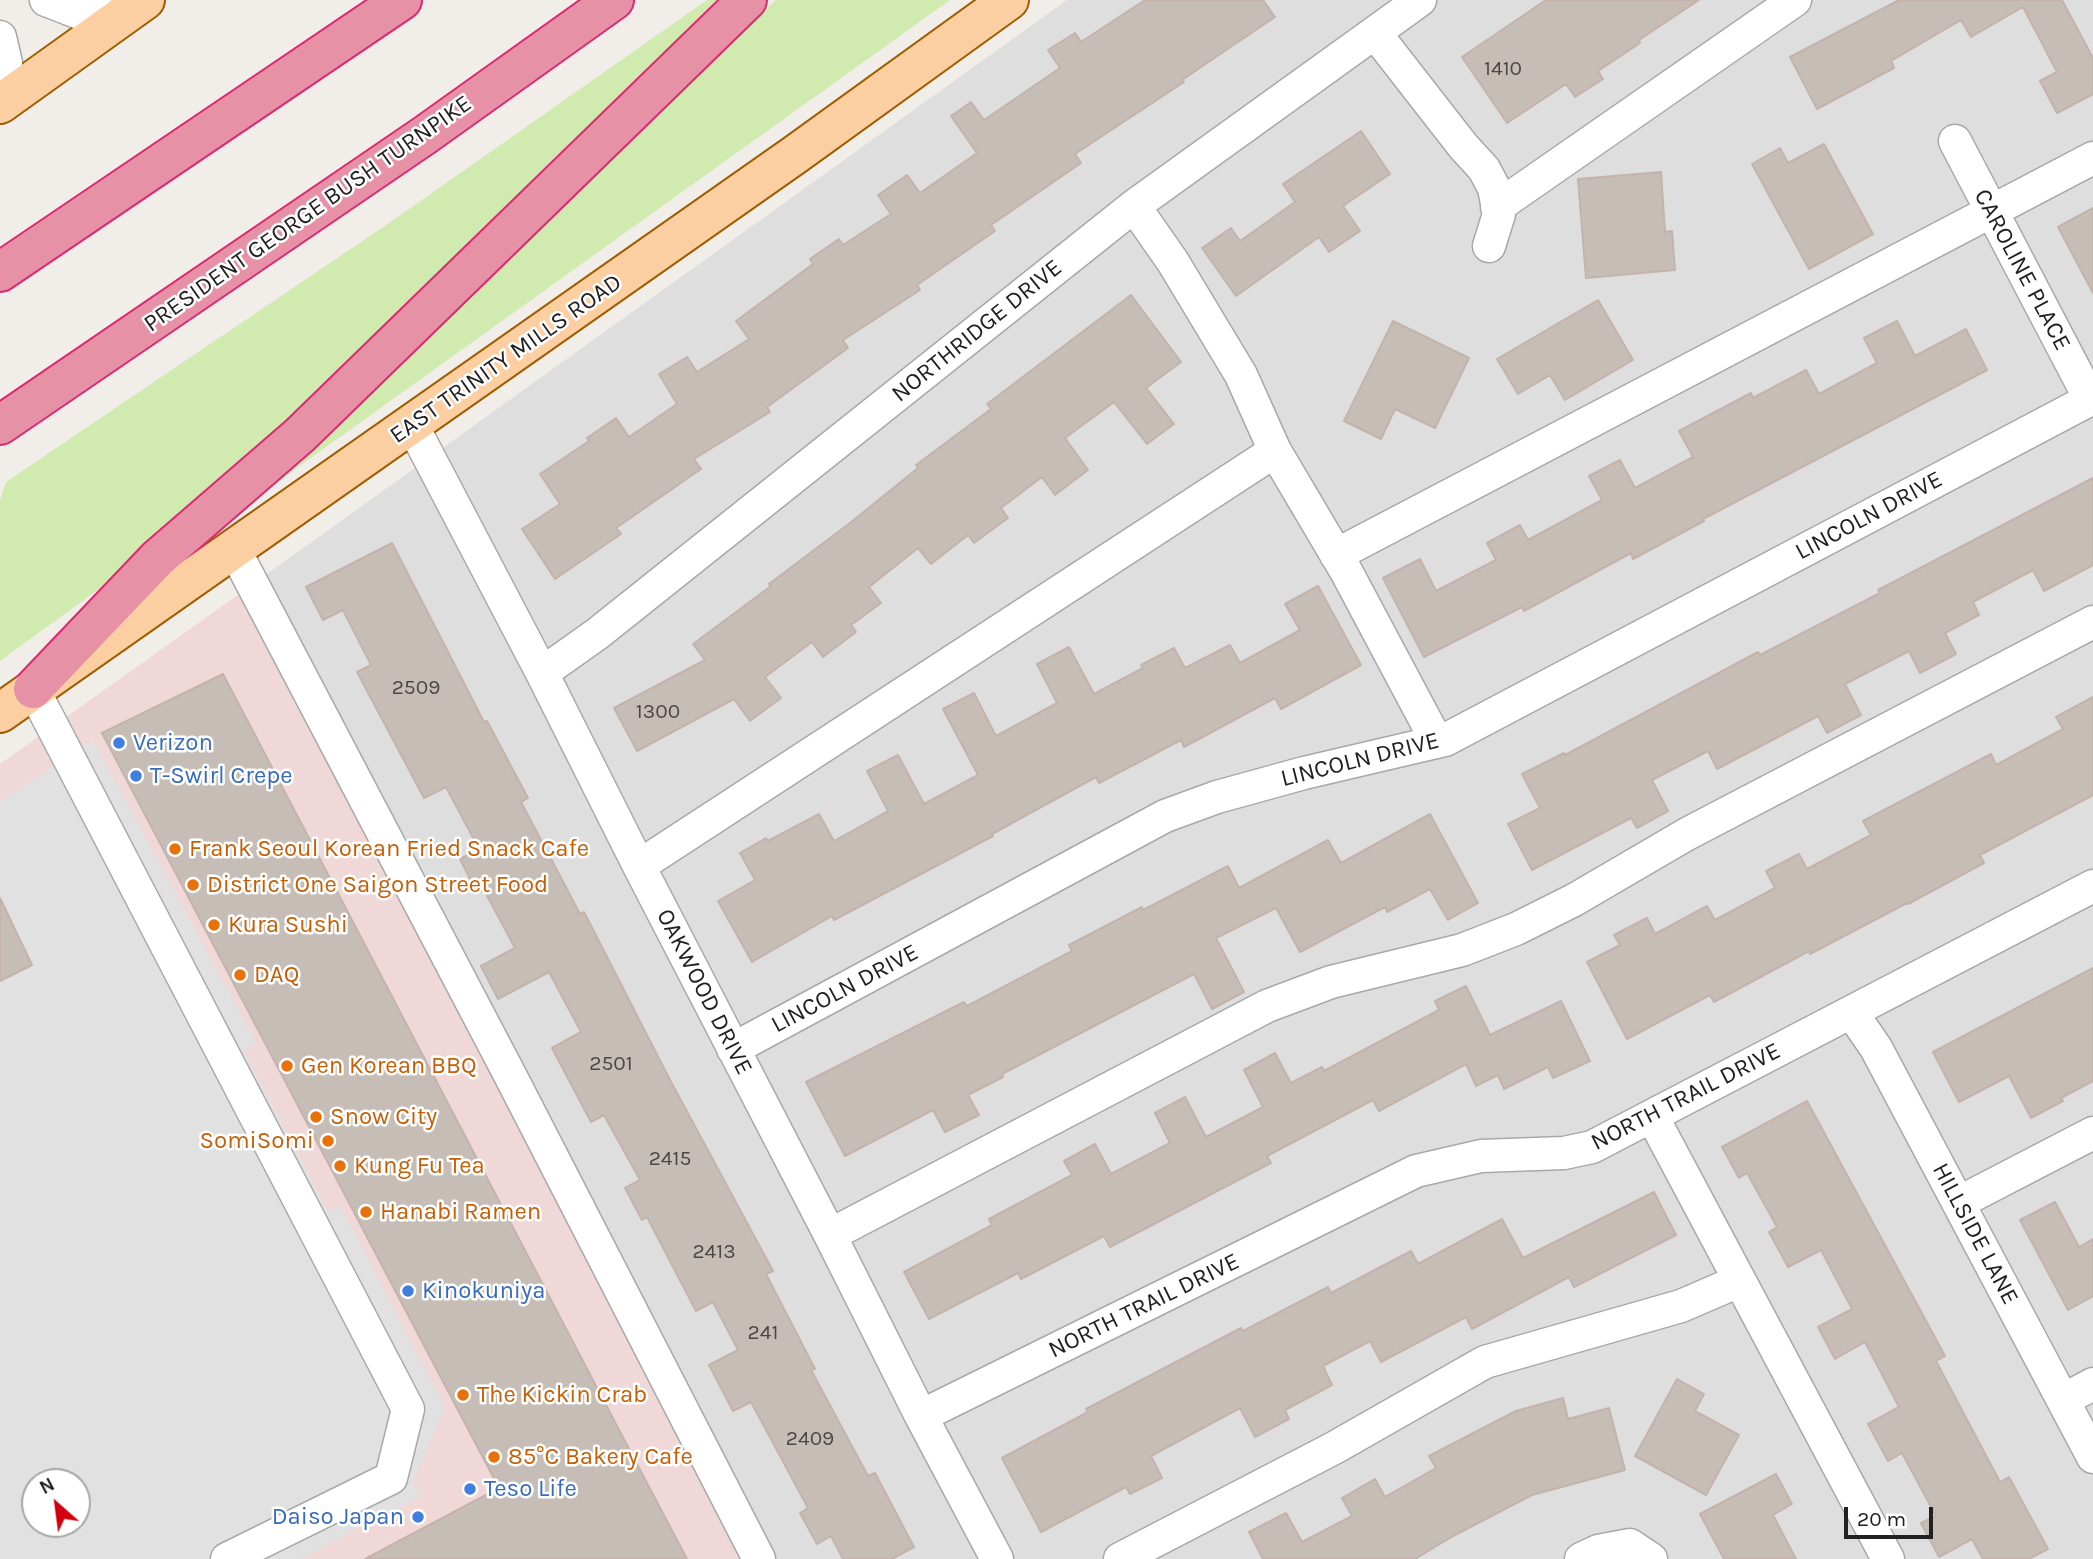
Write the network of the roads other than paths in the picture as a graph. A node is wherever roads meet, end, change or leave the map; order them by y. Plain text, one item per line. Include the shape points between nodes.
1 (46, 0) edge
2 (402, 0) edge
3 (614, 0) edge
4 (747, 0) edge
5 (1009, 0) edge
6 (1420, 0) edge
7 (1795, 0) edge
8 (133, 9) edge
9 (1375, 33) junction
10 (0, 37) edge
11 (1, 104) edge
12 (1955, 141) dead end
13 (2093, 158) edge
14 (1134, 206) junction
15 (1497, 207) junction
16 (1992, 212) junction
17 (1489, 246) dead end
18 (0, 272) edge
19 (2091, 398) edge
20 (0, 425) edge
21 (412, 425) junction
22 (1275, 451) junction
23 (234, 549) junction
24 (1336, 555) junction
25 (2093, 622) edge
26 (542, 673) junction
27 (33, 689) junction
28 (0, 713) edge
29 (1437, 742) junction
30 (639, 866) junction
31 (2093, 886) edge
32 (1852, 1013) junction
33 (733, 1049) junction
34 (1652, 1116) junction
35 (2093, 1133) edge
36 (1958, 1203) junction
37 (831, 1235) junction
38 (1739, 1281) junction
39 (2093, 1384) edge
40 (2063, 1400) junction
41 (921, 1416) junction
42 (2093, 1457) edge
43 (227, 1559) edge
44 (759, 1559) edge
45 (998, 1559) edge
46 (1120, 1559) edge
47 (1581, 1559) edge
48 (1651, 1559) edge
49 (1888, 1559) edge

1 - 8 street via 82,14
2 - 18 highway
3 - 20 highway, PRESIDENT GEORGE BUSH TURNPIKE
4 - 27 highway via 300,435 158,558
5 - 21 main road, EAST TRINITY MILLS ROAD
6 - 9 street, NORTHRIDGE DRIVE
7 - 15 street
8 - 11 main road
9 - 14 street, NORTHRIDGE DRIVE
9 - 15 street via 1484,169
10 - 11 street via 6,63
12 - 16 street, CAROLINE PLACE
13 - 16 street
14 - 22 street via 1241,374
14 - 26 street, NORTHRIDGE DRIVE
15 - 17 street
16 - 19 street, CAROLINE PLACE
16 - 24 street
19 - 29 street, LINCOLN DRIVE
21 - 23 main road, EAST TRINITY MILLS ROAD
21 - 26 street, OAKWOOD DRIVE
22 - 24 street
22 - 30 street
23 - 27 main road, EAST TRINITY MILLS ROAD
23 - 44 street
24 - 29 street
25 - 37 street via 1528,923 1462,950 1331,982 1266,1006
26 - 30 street, OAKWOOD DRIVE
27 - 28 main road, EAST TRINITY MILLS ROAD
27 - 43 street via 408,1409 391,1478
29 - 33 street, LINCOLN DRIVE via 1267,783 1165,816
30 - 33 street, OAKWOOD DRIVE
31 - 32 street, NORTH TRAIL DRIVE
32 - 34 street, NORTH TRAIL DRIVE
32 - 36 street, HILLSIDE LANE
33 - 37 street, OAKWOOD DRIVE
34 - 38 street
34 - 41 street, NORTH TRAIL DRIVE via 1592,1147 1564,1153 1481,1156 1416,1171
35 - 36 street
36 - 40 street, HILLSIDE LANE
37 - 41 street, OAKWOOD DRIVE
38 - 46 street via 1681,1306 1485,1362 1334,1448
38 - 49 street
39 - 40 street
40 - 42 street, HILLSIDE LANE
41 - 45 street, OAKWOOD DRIVE
47 - 48 street via 1630,1545

